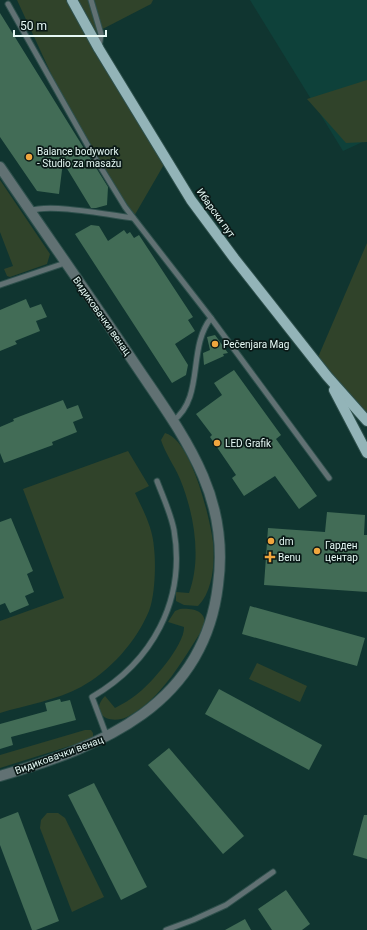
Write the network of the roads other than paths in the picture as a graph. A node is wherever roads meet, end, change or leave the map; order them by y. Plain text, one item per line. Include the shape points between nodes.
1 (72, 0) edge
2 (91, 0) edge
3 (8, 4) dead end
4 (99, 49) junction
5 (0, 167) edge
6 (30, 211) junction
7 (133, 218) junction
8 (65, 262) junction
9 (0, 285) edge
10 (211, 318) junction
11 (327, 376) junction
12 (173, 421) junction
13 (367, 421) edge
14 (367, 453) edge
15 (329, 478) dead end
16 (157, 481) dead end
17 (107, 737) junction
18 (0, 776) edge
19 (273, 872) dead end
20 (166, 930) edge

1 - 4 main road, Ибарски пут
2 - 4 lane via 101,34
3 - 7 lane via 92,152
4 - 11 main road, Ибарски пут via 191,200
5 - 6 street, Видиковачки венац
6 - 7 lane via 56,209
6 - 8 street, Видиковачки венац
7 - 10 lane
8 - 9 lane
8 - 12 street, Видиковачки венац
10 - 12 lane via 202,334 188,405
10 - 15 lane
11 - 13 main road, Ибарски пут
11 - 14 main road
12 - 17 street, Видиковачки венац via 204,477 217,522 220,565 215,606 203,642 178,683 152,708
16 - 17 lane via 174,529 176,561 173,586 161,624 142,656 123,676 92,697
17 - 18 street, Видиковачки венац via 80,749
19 - 20 lane via 226,904

